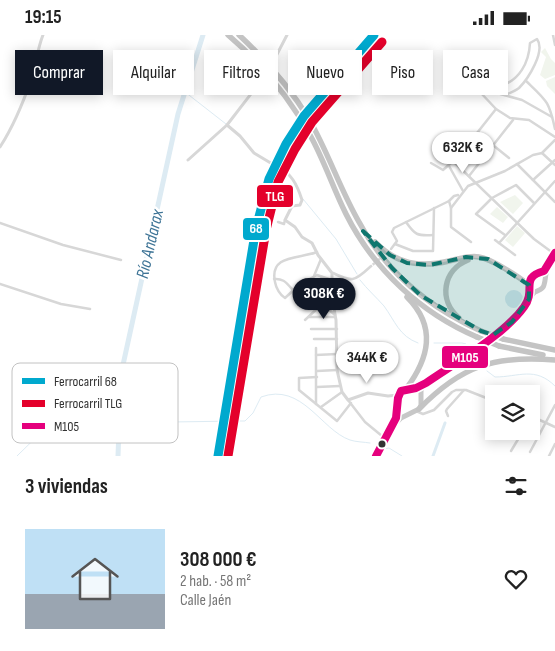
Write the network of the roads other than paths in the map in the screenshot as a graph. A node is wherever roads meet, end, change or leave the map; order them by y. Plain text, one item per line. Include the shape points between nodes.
1 (43, 35) edge
2 (228, 35) edge
3 (239, 35) edge
4 (287, 35) edge
5 (553, 35) edge
6 (555, 45) edge
7 (278, 52) edge
8 (526, 80) junction
9 (508, 84) edge
10 (508, 93) edge
11 (250, 95) edge
12 (482, 95) edge
13 (503, 95) edge
14 (496, 109) junction
15 (552, 117) junction
16 (513, 120) junction
17 (226, 125) junction
18 (555, 129) edge
19 (478, 133) junction
20 (549, 133) junction
21 (555, 139) edge
22 (493, 145) junction
23 (0, 147) edge
24 (542, 153) junction
25 (461, 154) junction
26 (509, 158) dead end
27 (188, 160) dead end
28 (454, 161) junction
29 (553, 161) edge
30 (431, 163) dead end
31 (517, 164) junction
32 (555, 165) edge
33 (448, 166) junction
34 (459, 167) junction
35 (469, 176) junction
36 (533, 180) junction
37 (475, 181) junction
38 (555, 181) edge
39 (464, 191) junction
40 (544, 192) junction
41 (460, 195) junction
42 (555, 195) edge
43 (492, 198) junction
44 (551, 198) junction
45 (449, 201) junction
46 (555, 202) edge
47 (534, 203) junction
48 (434, 208) junction
49 (451, 208) junction
50 (285, 221) junction
51 (517, 221) junction
52 (278, 222) dead end
53 (406, 222) junction
54 (0, 223) edge
55 (364, 231) junction
56 (434, 235) junction
57 (506, 235) junction
58 (495, 239) dead end
59 (471, 242) dead end
60 (499, 243) junction
61 (395, 244) junction
62 (391, 249) dead end
63 (317, 252) junction
64 (555, 254) edge
65 (515, 255) dead end
66 (483, 257) junction
67 (321, 259) junction
68 (121, 260) dead end
69 (548, 265) junction
70 (370, 267) tunnel mouth
71 (332, 273) junction
72 (513, 274) junction
73 (533, 275) junction
74 (314, 277) junction
75 (322, 277) junction
76 (274, 279) junction
77 (332, 280) junction
78 (544, 280) junction
79 (395, 282) junction
80 (0, 284) edge
81 (530, 286) junction
82 (293, 290) junction
83 (538, 290) junction
84 (529, 299) junction
85 (322, 304) junction
86 (90, 309) dead end
87 (335, 316) junction
88 (309, 317) junction
89 (305, 320) dead end
90 (473, 327) junction
91 (311, 329) dead end
92 (336, 329) junction
93 (314, 339) dead end
94 (337, 339) junction
95 (316, 348) dead end
96 (555, 350) edge
97 (316, 355) junction
98 (337, 355) junction
99 (555, 358) edge
100 (337, 370) junction
101 (317, 371) junction
102 (317, 377) junction
103 (426, 383) junction
104 (340, 386) junction
105 (317, 387) junction
106 (408, 389) junction
107 (464, 389) junction
108 (342, 392) junction
109 (398, 395) junction
110 (388, 396) junction
111 (421, 396) junction
112 (485, 397) edge
113 (348, 400) junction
114 (351, 403) junction
115 (316, 404) junction
116 (397, 404) junction
117 (555, 405) edge
118 (320, 407) junction
119 (417, 410) junction
120 (410, 414) junction
121 (448, 416) dead end
122 (540, 420) edge
123 (546, 422) junction
124 (555, 427) edge
125 (389, 433) junction
126 (382, 436) dead end
127 (518, 440) edge
128 (555, 444) edge
129 (512, 451) dead end
130 (530, 452) dead end
131 (376, 456) edge
132 (549, 456) edge

1 - 23 street via 31,81
2 - 79 highway via 269,77 299,117 354,227
3 - 55 highway via 275,72 304,111
4 - 7 street
5 - 6 street
8 - 9 street via 540,48 538,39 531,41 526,62
8 - 10 street
8 - 15 street via 546,101
11 - 17 street
12 - 14 street
13 - 15 street via 522,100
14 - 16 street
14 - 19 street
15 - 18 street
16 - 20 street via 529,120
16 - 22 street
17 - 27 street
17 - 50 street via 254,153 288,173 298,186 302,200 300,205 292,207
18 - 20 street
19 - 22 street
19 - 25 street
20 - 21 street
21 - 24 street
22 - 26 street
22 - 35 street
24 - 29 street
24 - 31 street
25 - 28 street
25 - 34 street
28 - 33 street
28 - 34 street
29 - 32 street
29 - 36 street
30 - 33 street via 441,170
31 - 36 street
31 - 37 street
33 - 39 street
34 - 35 street
35 - 37 street
36 - 40 street
37 - 39 street
37 - 43 street
38 - 40 street
39 - 41 street
40 - 44 street
40 - 47 street
41 - 45 street via 454,195
41 - 49 street
42 - 44 street
43 - 47 street via 516,185
43 - 51 street
43 - 57 street via 476,214
44 - 46 street
45 - 48 street
45 - 49 street
47 - 51 street
48 - 53 street
48 - 56 street
49 - 59 street via 451,227
50 - 52 street via 284,224
50 - 63 street via 312,243
51 - 57 street
51 - 64 street
53 - 56 street via 414,234
53 - 61 street via 392,230 397,241
54 - 68 street via 63,245
55 - 66 highway via 390,255 407,263 430,265 466,257
55 - 90 highway via 410,286 448,315
56 - 61 street via 433,251 413,251
57 - 60 street
58 - 60 street
60 - 65 street
61 - 62 street
63 - 67 street
63 - 76 street via 287,258 276,267
64 - 69 highway
66 - 72 highway
66 - 90 highway via 460,263 446,285 450,309
67 - 71 street
67 - 74 street
69 - 73 highway via 544,271
69 - 78 highway
70 - 71 street via 353,279
71 - 77 street
72 - 73 highway via 526,278
72 - 81 highway
73 - 78 highway via 540,275
73 - 81 highway
74 - 75 street
74 - 82 street
75 - 77 street
75 - 85 street via 312,295
76 - 82 street via 282,279
76 - 82 street via 283,297
77 - 87 street
78 - 83 highway via 544,285
79 - 99 highway, bridge via 425,308 453,326 499,345
79 - 106 highway via 417,309 427,339 423,362
80 - 86 street via 61,304
81 - 83 highway
81 - 84 highway
83 - 84 highway
84 - 103 highway via 512,322
85 - 87 street
85 - 88 street
87 - 88 street
87 - 92 street
88 - 89 street
90 - 96 highway, bridge via 502,339
91 - 92 street
92 - 94 street
93 - 94 street
94 - 98 street
95 - 97 street
97 - 98 street
97 - 101 street
98 - 100 street
99 - 119 highway via 522,358 481,365 460,374
100 - 101 street
100 - 104 street
101 - 102 street
102 - 105 street
102 - 115 street via 299,378 299,390
103 - 106 highway
103 - 111 highway
104 - 105 street
104 - 108 street
105 - 115 street
106 - 109 highway
106 - 111 highway
107 - 112 street
107 - 119 street via 452,392 430,412 423,415
107 - 121 street via 447,409
108 - 113 street
108 - 118 street
109 - 110 street
109 - 116 highway
110 - 113 street via 368,393
110 - 116 street
111 - 119 highway
113 - 114 street
114 - 118 street via 337,421
114 - 126 street via 369,427
115 - 118 street
116 - 120 highway via 401,411
116 - 125 highway via 398,412
117 - 123 street
119 - 120 highway
120 - 125 highway via 398,421
122 - 123 street
123 - 124 street
123 - 130 street
125 - 131 highway
127 - 129 street
128 - 132 street

